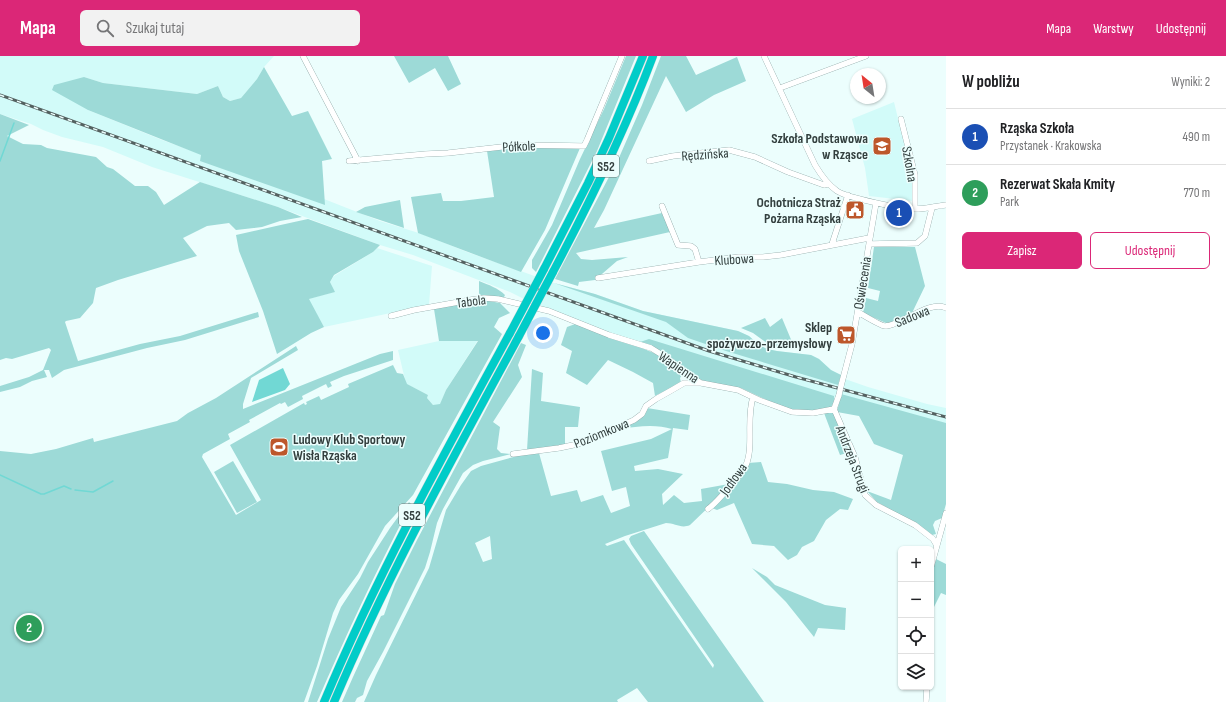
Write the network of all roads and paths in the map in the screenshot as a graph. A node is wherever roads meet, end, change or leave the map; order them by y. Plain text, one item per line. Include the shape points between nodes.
1 (303, 56) edge
2 (622, 56) edge
3 (643, 56) edge
4 (653, 56) edge
5 (764, 56) edge
6 (866, 56) edge
7 (780, 88) junction
8 (901, 119) dead end
9 (349, 161) dead end
10 (358, 161) junction
11 (649, 161) dead end
12 (828, 184) junction
13 (848, 196) junction
14 (876, 203) junction
15 (946, 205) edge
16 (662, 206) dead end
17 (932, 208) junction
18 (915, 209) junction
19 (869, 241) junction
20 (832, 244) junction
21 (699, 262) junction
22 (598, 278) dead end
23 (946, 308) edge
24 (549, 311) joint
25 (858, 312) junction
26 (392, 316) dead end
27 (687, 373) junction
28 (684, 383) junction
29 (701, 383) junction
30 (753, 398) junction
31 (834, 410) junction
32 (512, 454) dead end
33 (708, 508) dead end
34 (946, 512) edge
35 (936, 544) junction
36 (934, 556) edge
37 (927, 690) edge
38 (324, 702) edge
39 (334, 702) edge
40 (926, 702) edge

1 - 10 street
2 - 10 street, Półkole via 584,146 516,145
3 - 38 highway, S52, bridge via 588,183 390,558
4 - 39 highway, S52, bridge via 597,185 396,568
5 - 7 street
6 - 7 street
7 - 12 street via 815,165
8 - 18 street, Szkolna via 914,175
9 - 10 street, Półkole
11 - 12 street, Rędzińska via 729,150 755,157 824,185
12 - 13 street
13 - 14 street
13 - 20 street
14 - 18 street
14 - 19 street, Oświecenia
15 - 17 street
16 - 21 street via 678,245 692,246
17 - 18 street
17 - 19 street, Klubowa via 925,236 917,243
19 - 20 street, Klubowa
19 - 25 street, Oświecenia
20 - 21 street, Klubowa via 781,255
21 - 22 street, Klubowa
23 - 25 street, Sadowa via 941,306 917,312 883,327
24 - 26 street, Tabola via 484,298
24 - 27 street, Wapienna via 609,335 651,348
25 - 31 street, Oświecenia, bridge
27 - 28 street
27 - 29 street, Wapienna
28 - 29 street, Poziomkowa
28 - 32 street, Poziomkowa via 656,398 634,420 597,438 565,447
29 - 30 street, Wapienna via 738,390
30 - 31 street, Wapienna via 792,412
30 - 33 street, Jodłowa via 750,406 746,465 718,500
31 - 35 street, Andrzeja Strugi via 855,457 866,495 876,505 915,526
34 - 35 street
35 - 36 street
37 - 40 street

